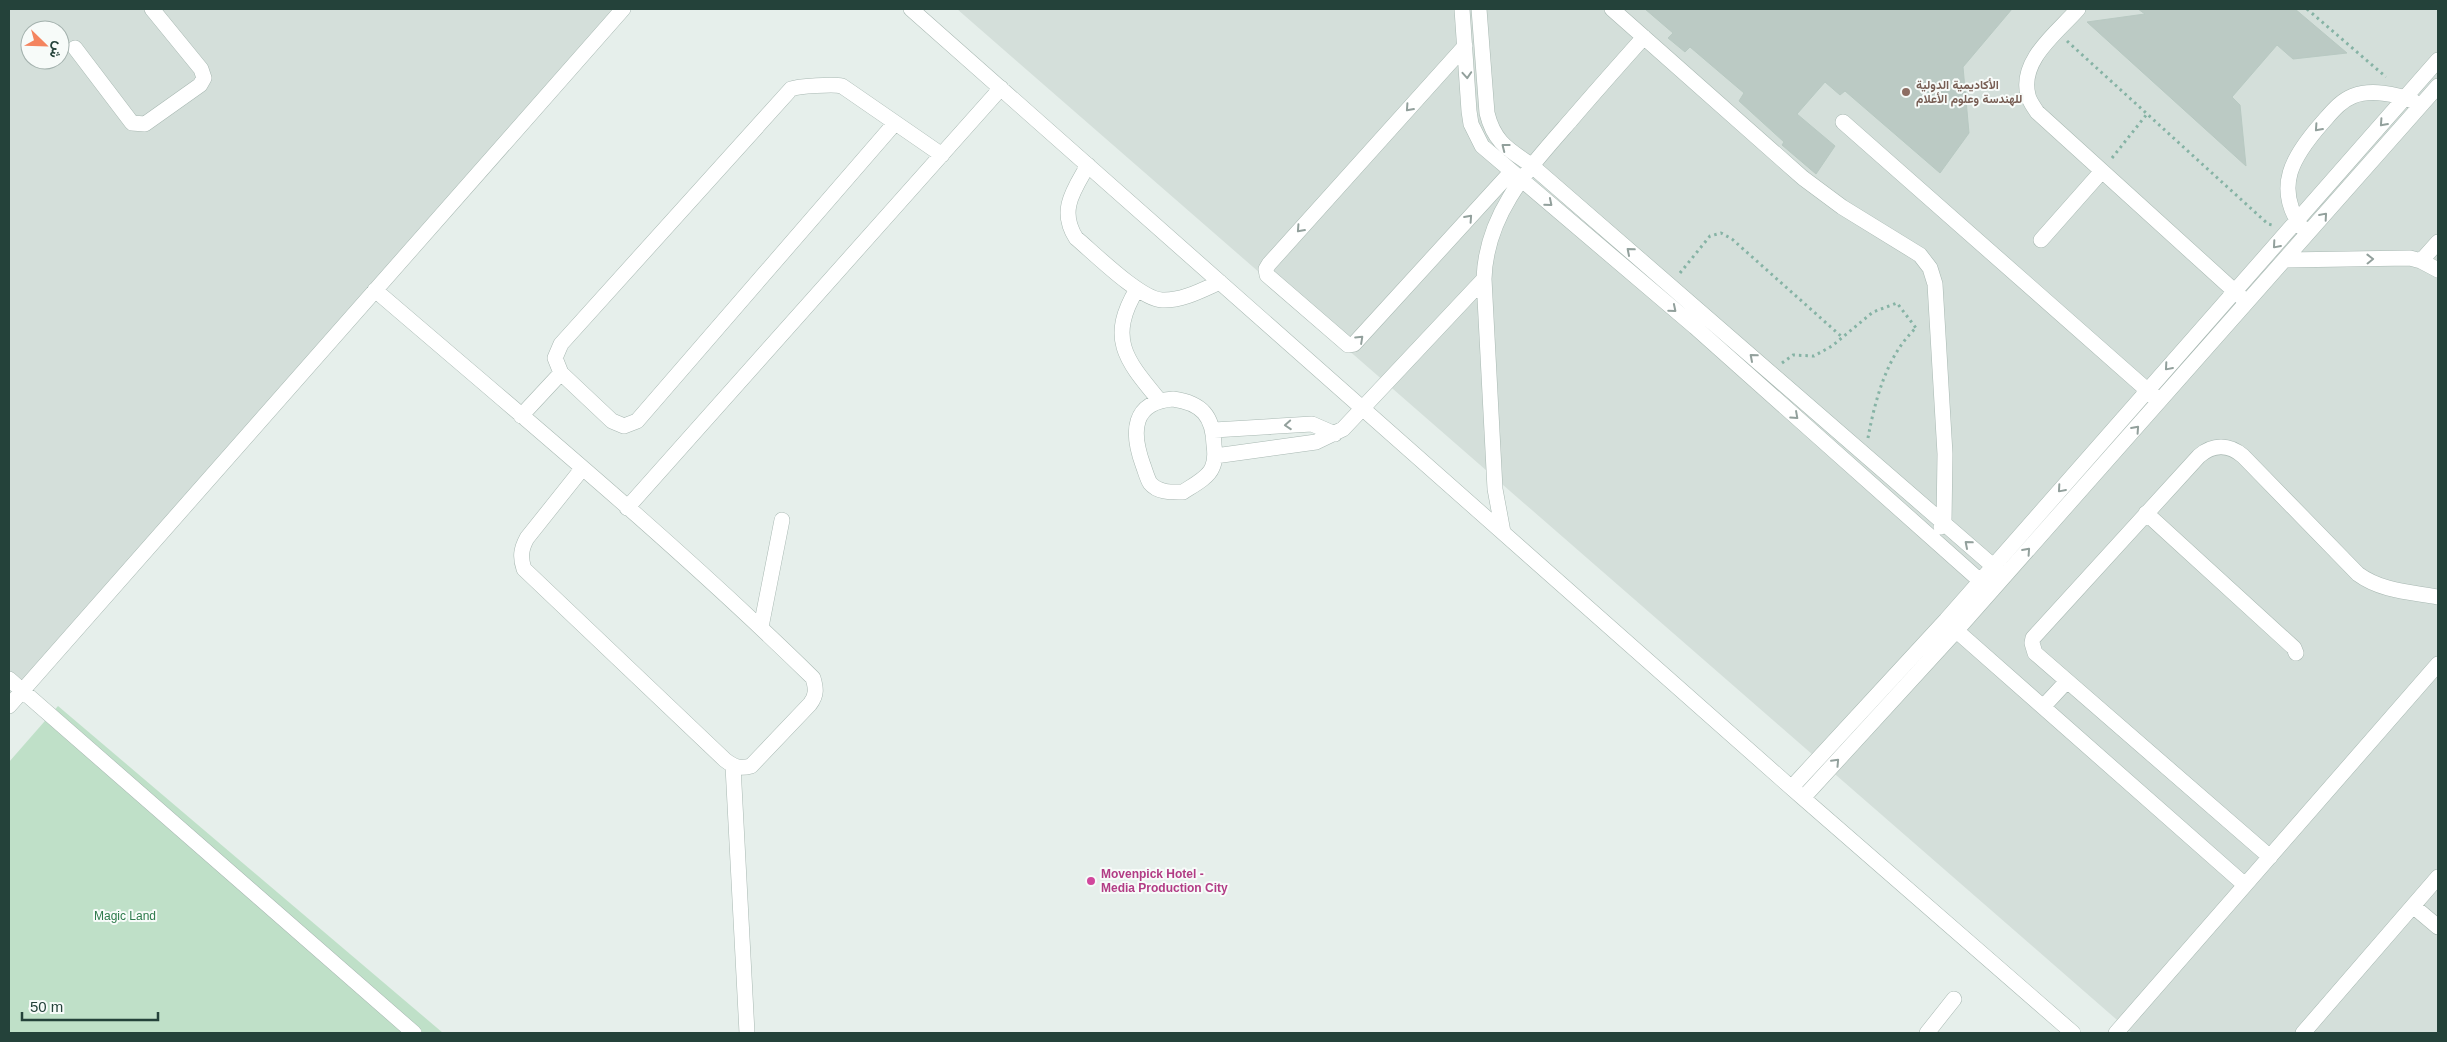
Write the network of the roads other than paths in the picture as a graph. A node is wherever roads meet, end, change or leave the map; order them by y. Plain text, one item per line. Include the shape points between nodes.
1 (152, 9) edge
2 (623, 9) edge
3 (911, 9) edge
4 (1462, 9) edge
5 (1479, 9) edge
6 (1612, 9) edge
7 (2078, 9) edge
8 (1644, 37) junction
9 (1465, 46) junction
10 (75, 48) dead end
11 (2438, 60) edge
12 (2438, 86) edge
13 (1001, 88) junction
14 (2400, 97) junction
15 (2420, 106) junction
16 (1843, 122) dead end
17 (895, 123) junction
18 (942, 155) junction
19 (1088, 165) junction
20 (1531, 165) junction
21 (2102, 171) junction
22 (1516, 176) junction
23 (2293, 226) junction
24 (2308, 235) junction
25 (2041, 240) dead end
26 (2438, 242) edge
27 (2286, 260) junction
28 (2421, 261) junction
29 (2438, 270) edge
30 (1484, 279) junction
31 (1220, 282) junction
32 (1137, 289) junction
33 (376, 290) junction
34 (2235, 292) junction
35 (2248, 302) junction
36 (561, 373) junction
37 (2147, 391) junction
38 (1159, 400) junction
39 (2160, 402) junction
40 (1364, 409) junction
41 (521, 416) junction
42 (1214, 430) junction
43 (1335, 434) junction
44 (1215, 456) junction
45 (582, 469) junction
46 (627, 508) junction
47 (2146, 513) junction
48 (782, 520) dead end
49 (1944, 522) junction
50 (1503, 532) junction
51 (1931, 537) junction
52 (1999, 571) junction
53 (1980, 580) junction
54 (1992, 591) junction
55 (2438, 597) edge
56 (1951, 626) junction
57 (761, 627) junction
58 (2296, 652) dead end
59 (2438, 664) edge
60 (9, 679) edge
61 (2067, 681) junction
62 (22, 691) junction
63 (9, 706) edge
64 (2043, 707) junction
65 (732, 766) junction
66 (1797, 793) junction
67 (2270, 857) junction
68 (2438, 877) edge
69 (2245, 885) junction
70 (2412, 906) junction
71 (2438, 927) edge
72 (1954, 998) dead end
73 (414, 1033) edge
74 (747, 1033) edge
75 (1927, 1033) edge
76 (2073, 1033) edge
77 (2116, 1033) edge
78 (2303, 1033) edge

1 - 10 street via 201,69 204,78 200,85 145,124 132,123
2 - 33 street
3 - 13 street
4 - 9 street
20 -> 5 street via 1500,144 1489,124
6 - 8 street
7 - 21 street via 2033,59 2026,78 2028,96 2037,112
8 - 20 street
8 - 49 street via 1822,194 1920,255 1934,276 1945,454
9 -> 22 street via 1471,124 1482,146
9 -> 22 street via 1269,264 1267,275 1348,345 1354,344
11 - 14 street
12 - 15 street
13 - 18 street
13 - 19 street
14 - 15 street
14 -> 23 street
14 -> 23 street via 2368,93 2346,99 2300,149 2291,167 2288,187
24 -> 15 street
16 - 37 street
17 - 18 street
17 - 36 street via 636,422 624,426 612,421
17 - 36 street via 842,86 791,89 561,344 555,358
18 - 46 street
19 - 31 street
19 - 32 street via 1068,203 1069,228 1076,238
20 - 22 street
49 -> 20 street
21 - 25 street
21 - 34 street
22 - 30 street via 1490,236
22 -> 51 street via 1695,327
23 - 24 street
23 -> 34 street
24 - 27 street
26 - 28 street
27 -> 28 street via 2398,258
27 - 35 street
28 - 29 street
30 - 40 street
30 - 50 street via 1495,488
31 - 32 street via 1169,300 1151,298
31 - 40 street
32 - 38 street via 1127,306 1122,341 1129,362
33 - 41 street
33 - 62 street
34 - 35 street
34 -> 37 street
35 - 39 street
36 - 41 street
37 - 39 street
37 -> 52 street
38 - 42 street via 1189,401 1206,413
38 - 44 street via 1142,411 1135,430 1137,448 1151,483 1165,492 1183,492 1212,469
52 -> 39 street
40 - 43 street
40 - 50 street
41 - 45 street
43 -> 42 street via 1312,424
42 - 44 street
43 - 44 street via 1309,443
45 - 46 street
45 - 65 street via 526,538 521,560 524,569
46 - 57 street
47 - 55 street via 2204,451 2231,448 2243,456 2362,578 2388,589
47 - 58 street
47 - 61 street via 2033,638 2035,653
48 - 57 street
49 - 51 street
52 -> 49 street
50 - 66 street
51 - 53 street
52 - 53 street
52 - 54 street
53 - 54 street
53 - 56 street
54 - 56 street
56 - 64 street
56 - 66 street
57 - 65 street via 813,678 815,698 751,766
59 - 67 street
60 - 62 street
61 - 64 street
61 - 67 street
62 - 63 street
62 - 73 street
64 - 69 street
65 - 74 street
66 - 76 street
67 - 69 street
68 - 70 street
69 - 77 street
70 - 71 street
70 - 78 street
72 - 75 street

